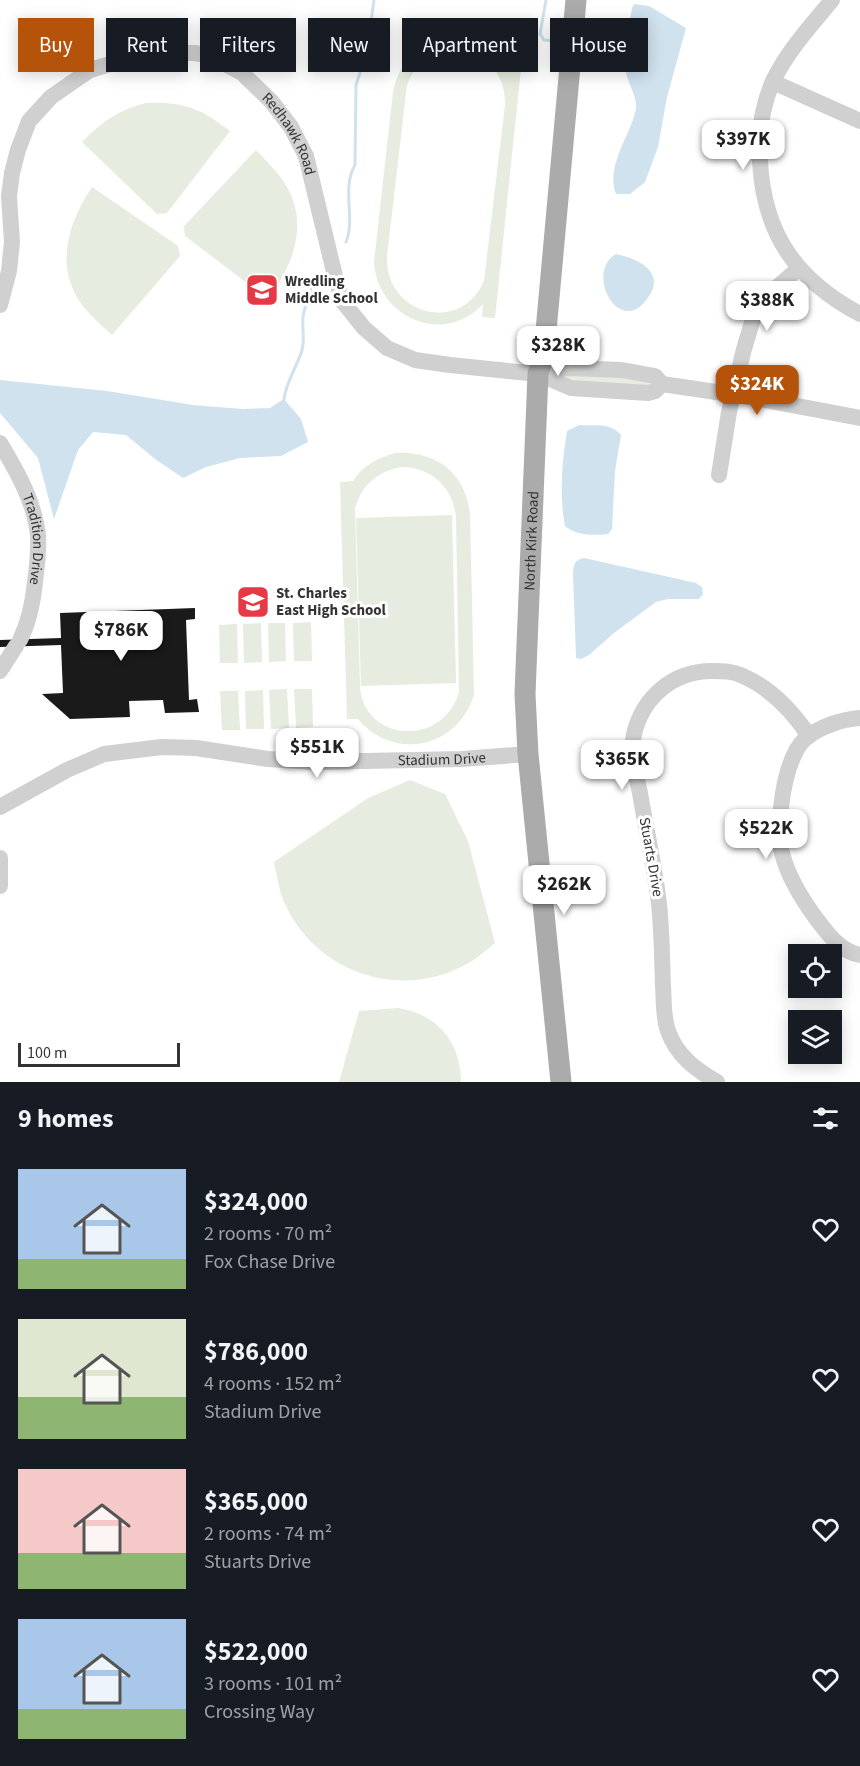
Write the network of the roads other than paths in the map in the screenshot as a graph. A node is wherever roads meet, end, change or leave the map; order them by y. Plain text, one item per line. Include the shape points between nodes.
1 (576, 0) edge
2 (832, 0) edge
3 (773, 82) junction
4 (860, 121) edge
5 (799, 268) junction
6 (0, 305) edge
7 (860, 314) edge
8 (538, 374) junction
9 (734, 395) junction
10 (860, 418) edge
11 (0, 443) edge
12 (719, 475) dead end
13 (0, 671) edge
14 (860, 718) edge
15 (809, 736) junction
16 (528, 754) junction
17 (0, 807) edge
18 (0, 858) edge
19 (0, 886) edge
20 (860, 954) edge
21 (561, 1082) edge
22 (717, 1082) edge

1 - 8 main road, North Kirk Road via 544,353
2 - 3 street via 795,45
3 - 4 street
3 - 5 street via 759,145 764,198 771,221
5 - 7 street
5 - 9 street via 767,296 753,319
6 - 8 street, Redhawk Road via 12,242 12,173 29,121 51,97 90,70 150,52 194,53 208,55 242,73 291,127 306,156 344,302 364,328 387,348 416,360
8 - 9 street, Redhawk Road via 571,388 648,393 662,384
8 - 16 main road, North Kirk Road via 525,694
9 - 10 street
9 - 12 street
11 - 13 street, Tradition Drive via 22,482 38,535 38,561 28,621
14 - 15 street via 827,726
15 - 20 street via 791,761 781,795 781,852 815,917 837,944
15 - 22 street, Stuarts Drive via 781,702 741,675 724,671 693,673 668,683 649,703 635,733 635,768 659,902 665,1018 677,1048 688,1062
16 - 17 street, Stadium Drive via 315,762 162,747 104,754
16 - 21 main road, North Kirk Road
18 - 19 street

